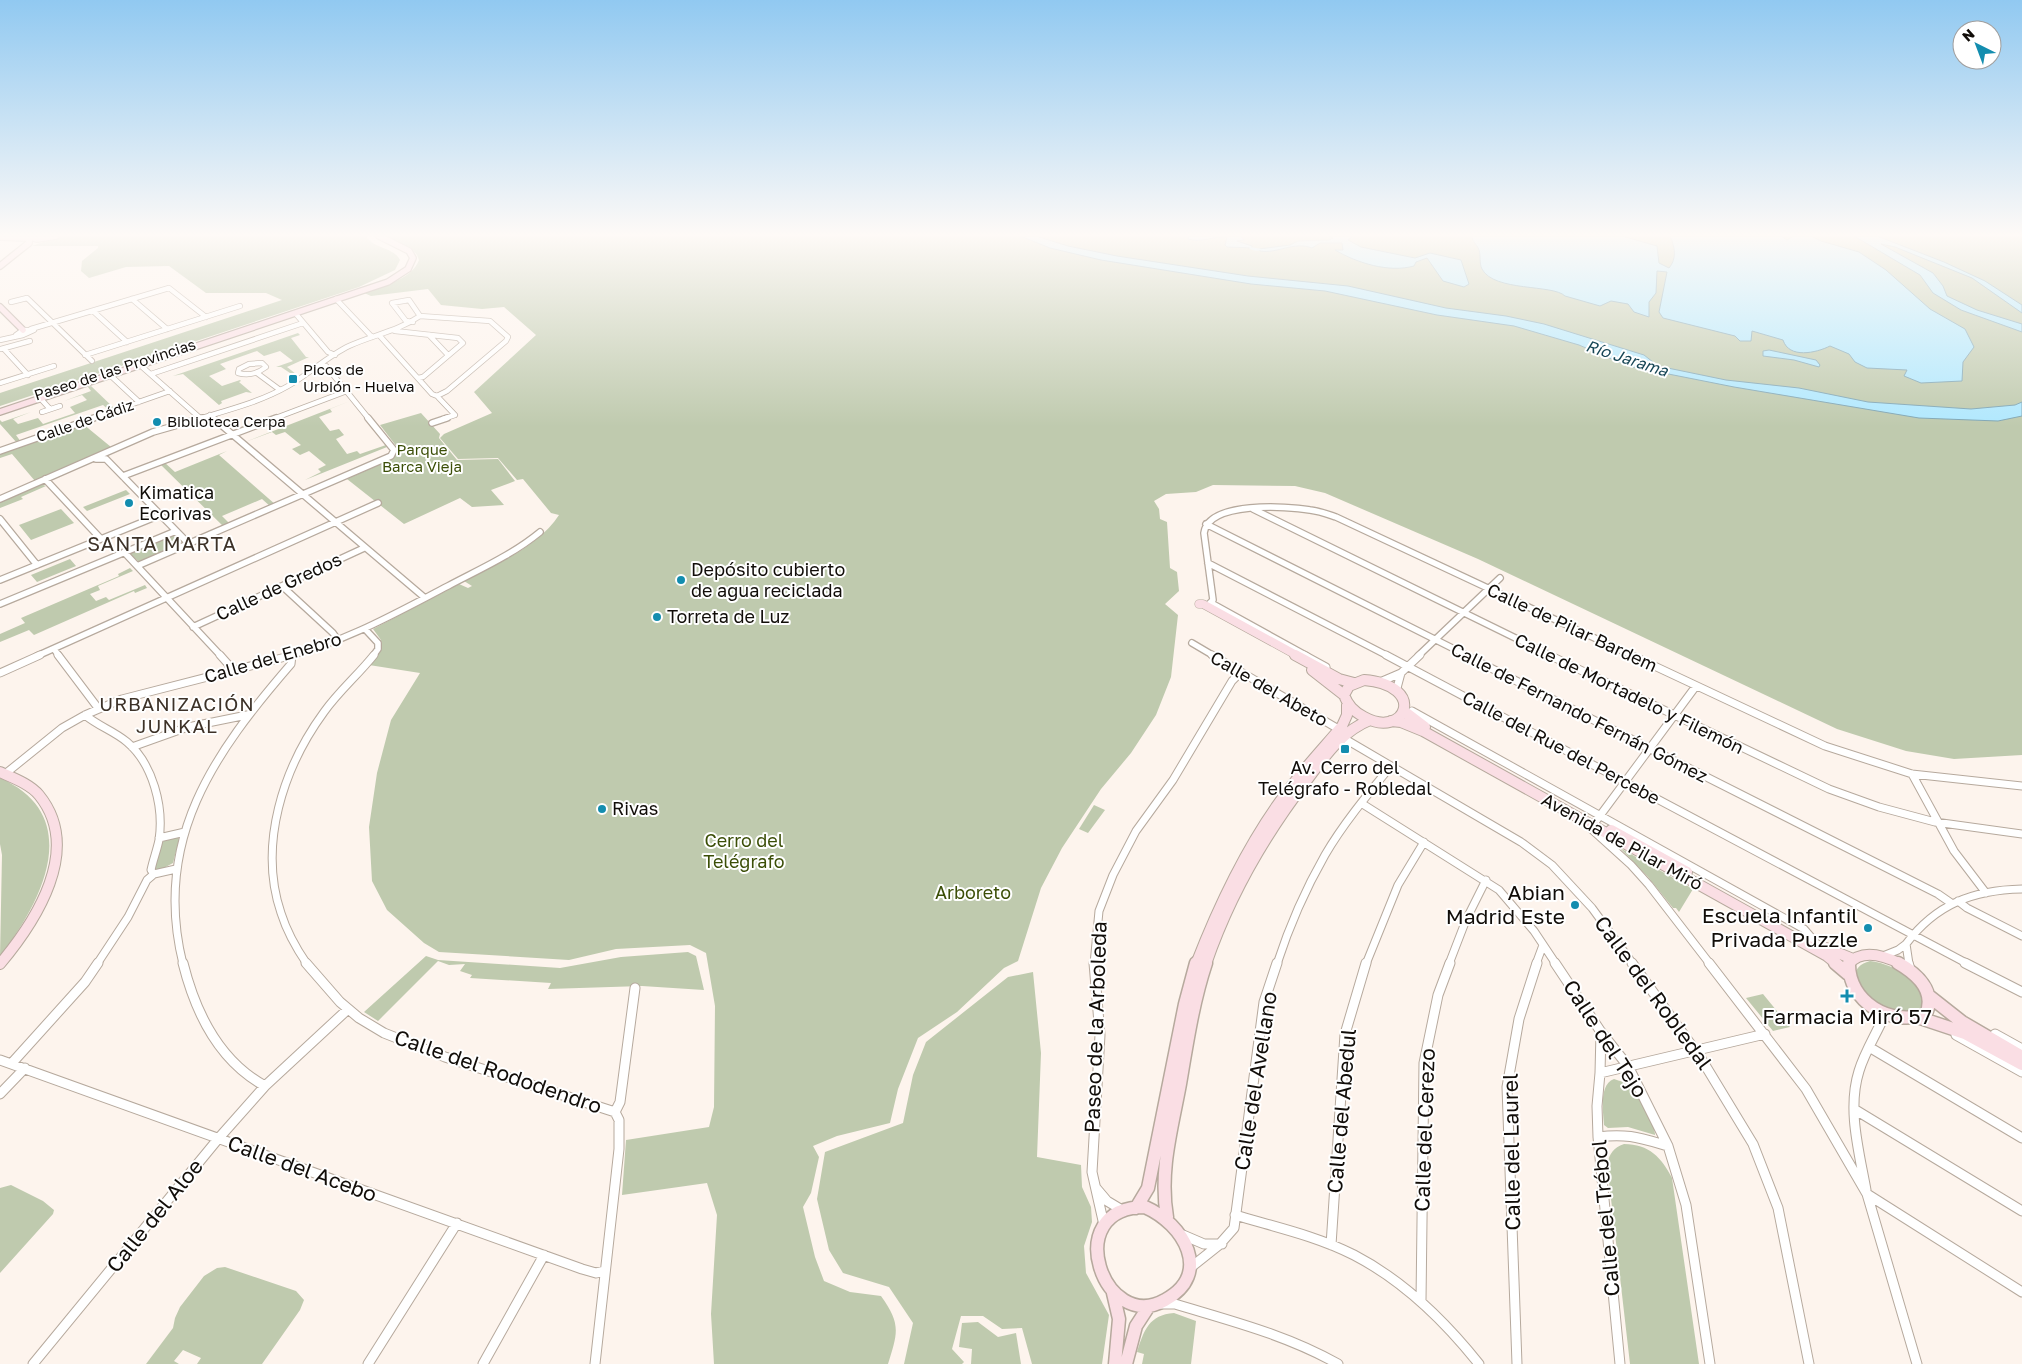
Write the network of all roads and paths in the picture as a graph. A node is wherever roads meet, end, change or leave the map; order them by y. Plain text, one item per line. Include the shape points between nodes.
1 (20, 300) edge
2 (29, 300) edge
3 (133, 300) joint
4 (184, 300) edge
5 (331, 300) edge
6 (336, 300) joint
7 (11, 302) dead end
8 (240, 306) dead end
9 (0, 307) edge
10 (94, 312) junction
11 (294, 313) junction
12 (420, 316) junction
13 (206, 317) junction
14 (413, 322) junction
15 (303, 323) junction
16 (54, 324) junction
17 (167, 329) junction
18 (23, 330) junction
19 (32, 330) junction
20 (394, 330) junction
21 (16, 335) junction
22 (379, 335) junction
23 (430, 335) junction
24 (372, 337) junction
25 (0, 340) edge
26 (30, 341) dead end
27 (127, 342) junction
28 (2, 349) edge
29 (85, 355) junction
30 (335, 355) junction
31 (448, 356) junction
32 (92, 361) dead end
33 (140, 365) junction
34 (320, 365) junction
35 (54, 366) dead end
36 (257, 373) junction
37 (151, 374) junction
38 (28, 375) junction
39 (110, 375) junction
40 (418, 378) junction
41 (0, 383) edge
42 (280, 390) junction
43 (170, 391) junction
44 (347, 391) junction
45 (437, 396) junction
46 (40, 398) junction
47 (139, 402) junction
48 (60, 406) dead end
49 (50, 409) junction
50 (0, 410) edge
51 (42, 412) dead end
52 (210, 415) junction
53 (200, 418) junction
54 (432, 423) dead end
55 (231, 435) junction
56 (0, 451) edge
57 (107, 452) junction
58 (91, 459) junction
59 (106, 459) junction
60 (123, 476) junction
61 (45, 479) junction
62 (303, 495) junction
63 (0, 499) edge
64 (378, 503) dead end
65 (1253, 509) junction
66 (160, 514) junction
67 (0, 519) edge
68 (335, 523) junction
69 (1206, 524) junction
70 (176, 530) junction
71 (540, 532) dead end
72 (101, 539) junction
73 (188, 544) junction
74 (364, 548) junction
75 (124, 552) junction
76 (1208, 563) junction
77 (37, 565) junction
78 (137, 566) junction
79 (1500, 578) dead end
80 (0, 580) edge
81 (282, 586) junction
82 (1488, 588) junction
83 (166, 598) junction
84 (425, 598) junction
85 (0, 604) edge
86 (1209, 604) junction
87 (1463, 613) junction
88 (193, 627) junction
89 (365, 629) junction
90 (338, 640) junction
91 (1436, 640) junction
92 (1192, 643) dead end
93 (54, 649) junction
94 (292, 655) junction
95 (1407, 667) junction
96 (230, 671) junction
97 (1241, 672) junction
98 (0, 673) edge
99 (1401, 674) junction
100 (1380, 682) junction
101 (1354, 683) junction
102 (1696, 686) junction
103 (1399, 693) junction
104 (1346, 700) junction
105 (98, 708) junction
106 (1404, 708) junction
107 (84, 715) junction
108 (247, 715) junction
109 (1674, 716) junction
110 (1370, 720) junction
111 (1391, 720) junction
112 (1341, 733) junction
113 (132, 747) junction
114 (1650, 748) junction
115 (1391, 766) junction
116 (2, 773) edge
117 (1912, 774) junction
118 (1625, 781) junction
119 (2022, 786) edge
120 (1361, 803) junction
121 (1576, 817) junction
122 (1598, 819) junction
123 (1935, 822) junction
124 (184, 832) junction
125 (2022, 834) edge
126 (158, 838) junction
127 (1424, 842) junction
128 (176, 869) junction
129 (154, 874) junction
130 (1486, 880) junction
131 (2022, 890) edge
132 (1986, 893) junction
133 (1955, 902) junction
134 (1912, 934) junction
135 (2022, 936) edge
136 (1906, 944) junction
137 (1543, 945) junction
138 (1883, 956) junction
139 (1853, 959) junction
140 (0, 964) edge
141 (1912, 972) junction
142 (1848, 974) junction
143 (635, 988) dead end
144 (2022, 992) edge
145 (1930, 996) junction
146 (1940, 1006) junction
147 (347, 1010) junction
148 (1886, 1014) junction
149 (1920, 1018) junction
150 (1934, 1021) junction
151 (1601, 1032) junction
152 (1765, 1034) junction
153 (1869, 1047) junction
154 (2022, 1049) edge
155 (1695, 1050) junction
156 (2022, 1057) edge
157 (0, 1060) edge
158 (12, 1064) junction
159 (2022, 1064) edge
160 (1628, 1066) junction
161 (25, 1068) junction
162 (1600, 1072) junction
163 (2022, 1072) edge
164 (265, 1086) junction
165 (0, 1094) edge
166 (1854, 1109) junction
167 (615, 1112) junction
168 (1598, 1137) junction
169 (2022, 1138) edge
170 (218, 1139) junction
171 (1668, 1146) junction
172 (1842, 1152) junction
173 (1860, 1157) junction
174 (1093, 1182) junction
175 (1867, 1194) junction
176 (1129, 1209) junction
177 (2022, 1210) edge
178 (1236, 1215) junction
179 (1168, 1218) junction
180 (457, 1223) junction
181 (1104, 1225) junction
182 (1182, 1235) junction
183 (1222, 1244) junction
184 (1331, 1245) junction
185 (544, 1255) junction
186 (1188, 1270) junction
187 (605, 1271) junction
188 (1113, 1292) junction
189 (2022, 1292) edge
190 (1420, 1301) junction
191 (1154, 1305) junction
192 (33, 1364) edge
193 (368, 1364) edge
194 (483, 1364) edge
195 (595, 1364) edge
196 (1115, 1364) edge
197 (1126, 1364) edge
198 (1338, 1364) edge
199 (1479, 1364) edge
200 (1517, 1364) edge
201 (1620, 1364) edge
202 (1710, 1364) edge
203 (1809, 1364) edge
204 (1916, 1364) edge

1 - 7 street
2 - 16 street
3 - 10 street
3 - 17 street
4 - 13 street
5 - 11 street, Paseo de las Provincias
6 - 11 street, Paseo de las Provincias
6 - 24 street
8 - 13 street
9 - 18 street
10 - 16 street
10 - 27 street
11 - 15 street
11 - 33 street, Paseo de las Provincias
11 - 50 street, Paseo de las Provincias
12 - 14 street
12 - 14 street via 409,300 392,303 406,321
12 - 45 street via 490,321 508,337 447,391
13 - 17 street
14 - 20 street
15 - 30 street via 328,352
15 - 37 street
16 - 19 street
16 - 29 street
17 - 27 street
18 - 19 street
18 - 21 street
19 - 21 street via 23,336
20 - 22 street
20 - 23 street
21 - 25 street
22 - 24 street
22 - 40 street
23 - 31 street
23 - 31 street via 461,339 463,343
24 - 30 street
26 - 28 street
27 - 29 street
28 - 38 street
29 - 32 street
30 - 34 street
31 - 40 street
33 - 37 street
33 - 39 street, Paseo de las Provincias
34 - 42 street
34 - 44 street via 326,366
35 - 38 street
36 - 36 street via 266,367 265,364 249,364 238,371 244,375
36 - 42 street
37 - 43 street
38 - 41 street
39 - 46 street, Paseo de las Provincias
39 - 47 street
40 - 45 street
42 - 52 street
43 - 47 street, Calle de Cádiz
43 - 53 street
44 - 55 street
44 - 62 street via 394,453 387,459
45 - 54 street via 455,415
46 - 49 street, Paseo de las Provincias
46 - 50 street, Paseo de las Provincias
47 - 56 street, Calle de Cádiz
48 - 49 street, Paseo de las Provincias
49 - 51 street, Paseo de las Provincias
52 - 53 street
52 - 55 street
53 - 57 street via 153,432
55 - 60 street
55 - 62 street
57 - 58 street
57 - 59 street
58 - 59 street
58 - 61 street
59 - 60 street
60 - 66 street
61 - 63 street
61 - 72 street
62 - 68 street
62 - 73 street
64 - 68 street
65 - 69 street, Calle de Pilar Bardem via 1226,511
65 - 82 street, Calle de Pilar Bardem via 1295,507 1326,513
65 - 87 street, Calle de Mortadelo y Filemón
66 - 70 street
66 - 72 street
67 - 77 street
68 - 74 street
68 - 83 street
69 - 76 street
69 - 91 street, Calle de Fernando Fernán Gómez
70 - 73 street
70 - 75 street
71 - 84 street, Calle del Enebro via 509,554
72 - 77 street
73 - 78 street
74 - 81 street, Calle de Gredos
74 - 84 street
75 - 78 street
75 - 85 street
76 - 86 street via 1213,596
76 - 95 street, Calle del Rue del Percebe
77 - 80 street
78 - 83 street
79 - 82 street
81 - 88 street, Calle de Gredos
81 - 90 street
82 - 87 street
82 - 102 street, Calle de Pilar Bardem
83 - 88 street
83 - 93 street
84 - 89 street, Calle del Enebro
86 - 101 street via 1333,676
86 - 104 street via 1198,605 1311,669
87 - 91 street
87 - 109 street, Calle de Mortadelo y Filemón
88 - 96 street via 228,664
89 - 90 street, Calle del Enebro
89 - 147 street, Calle del Rododendro via 378,642 378,649 344,686 294,762 278,810 272,857 278,909 291,940 314,976
90 - 94 street, Calle del Enebro
91 - 95 street
91 - 114 street, Calle de Fernando Fernán Gómez
92 - 97 street, Calle del Abeto
93 - 98 street
93 - 105 street
94 - 96 street, Calle del Enebro
94 - 108 street via 291,664
95 - 99 street
95 - 118 street, Calle del Rue del Percebe
96 - 105 street, Calle del Enebro
97 - 112 street, Calle del Abeto
97 - 174 street, Paseo de la Arboleda via 1232,681 1173,780 1136,831 1099,911 1094,962 1100,1035
99 - 100 street
99 - 103 street via 1397,688
100 - 101 street via 1364,680
100 - 103 street
101 - 104 street via 1347,688
102 - 109 street
102 - 117 street, Calle de Pilar Bardem via 1825,746
103 - 106 street
104 - 110 street via 1358,715
104 - 112 street
105 - 107 street, Calle del Enebro
106 - 111 street via 1399,717
106 - 122 street, Avenida de Pilar Miró via 1417,722
107 - 113 street
107 - 116 street, Calle del Enebro
108 - 113 street via 150,739
108 - 124 street via 211,768
109 - 114 street
109 - 123 street, Calle de Mortadelo y Filemón via 1829,789
110 - 111 street
110 - 112 street
111 - 121 street, Avenida de Pilar Miró via 1423,732
112 - 115 street, Calle del Robledal
112 - 176 street via 1292,785 1260,832 1219,908 1193,971 1148,1188
112 - 179 street via 1268,836 1213,946 1194,1006 1171,1129 1163,1180
113 - 126 street via 153,785 158,805
114 - 118 street
114 - 133 street, Calle de Fernando Fernán Gómez
115 - 120 street, Calle del Avellano
115 - 155 street, Calle del Robledal via 1521,842 1552,865 1592,908
116 - 140 street via 19,780 41,797 53,818 57,846 56,864 42,904
117 - 119 street, Calle de Pilar Bardem
117 - 123 street
118 - 122 street
118 - 134 street, Calle del Rue del Percebe
120 - 127 street, Calle del Tejo
120 - 178 street, Calle del Avellano via 1325,855 1287,934 1264,1002
121 - 142 street, Avenida de Pilar Miró via 1827,956
121 - 152 street via 1643,878
122 - 139 street, Avenida de Pilar Miró via 1817,944
123 - 125 street, Calle de Mortadelo y Filemón
123 - 132 street
124 - 126 street
124 - 128 street
126 - 129 street via 151,870
127 - 130 street, Calle del Tejo
127 - 184 street, Calle del Abedul via 1398,884 1385,914 1361,977 1345,1034
128 - 129 street
128 - 164 street via 174,928 192,999 230,1060
129 - 158 street via 147,880 128,917 85,982
130 - 137 street, Calle del Tejo via 1515,907
130 - 190 street, Calle del Cerezo via 1466,920 1438,995 1424,1063
131 - 132 street via 2002,889
132 - 133 street
133 - 134 street via 1935,911
133 - 135 street, Calle de Fernando Fernán Gómez
134 - 136 street
134 - 144 street, Calle del Rue del Percebe
136 - 138 street
136 - 141 street
137 - 151 street, Calle del Tejo
137 - 200 street, Calle del Laurel via 1519,1019 1507,1087
138 - 139 street via 1860,955
138 - 141 street
139 - 142 street
141 - 145 street
142 - 148 street via 1860,996
143 - 167 street via 620,1102
145 - 146 street
145 - 149 street via 1929,1010
146 - 154 street
146 - 156 street via 1967,1026
147 - 164 street, Calle del Aloe
147 - 167 street, Calle del Rododendro via 380,1031 443,1056
148 - 149 street via 1907,1019
148 - 153 street
149 - 150 street
150 - 159 street via 1965,1033
150 - 163 street
151 - 160 street, Calle del Tejo
151 - 162 street, Calle del Trébol
152 - 155 street
152 - 172 street via 1806,1089
153 - 166 street via 1856,1082
153 - 169 street
155 - 160 street
155 - 203 street, Calle del Robledal via 1754,1144 1778,1208
157 - 158 street, Calle del Acebo
158 - 161 street, Calle del Acebo
160 - 162 street
160 - 171 street, Calle del Tejo
161 - 165 street
161 - 170 street, Calle del Acebo
162 - 168 street, Calle del Trébol
164 - 170 street, Calle del Aloe
166 - 173 street
166 - 177 street
167 - 187 street via 619,1120 619,1149
168 - 171 street via 1630,1135
168 - 201 street, Calle del Trébol
170 - 180 street, Calle del Acebo
170 - 192 street, Calle del Aloe
171 - 202 street, Calle del Tejo via 1686,1205
172 - 173 street
172 - 175 street
173 - 175 street
174 - 176 street via 1107,1202
174 - 181 street, Paseo de la Arboleda
175 - 189 street
175 - 204 street
176 - 179 street via 1153,1210
176 - 181 street via 1115,1214
178 - 183 street, Calle del Avellano via 1234,1228
178 - 184 street
179 - 182 street
180 - 185 street, Calle del Acebo
180 - 193 street
181 - 188 street via 1097,1241 1096,1259 1102,1277
182 - 183 street via 1204,1244
182 - 186 street via 1189,1259
183 - 186 street, Calle del Avellano via 1198,1259
184 - 190 street via 1378,1269
185 - 187 street, Calle del Acebo via 596,1273
185 - 194 street
186 - 191 street via 1184,1283 1174,1296
187 - 195 street
188 - 191 street via 1136,1305
188 - 196 street via 1120,1328
190 - 199 street via 1446,1325
191 - 197 street via 1140,1317
191 - 198 street via 1176,1304 1293,1340

